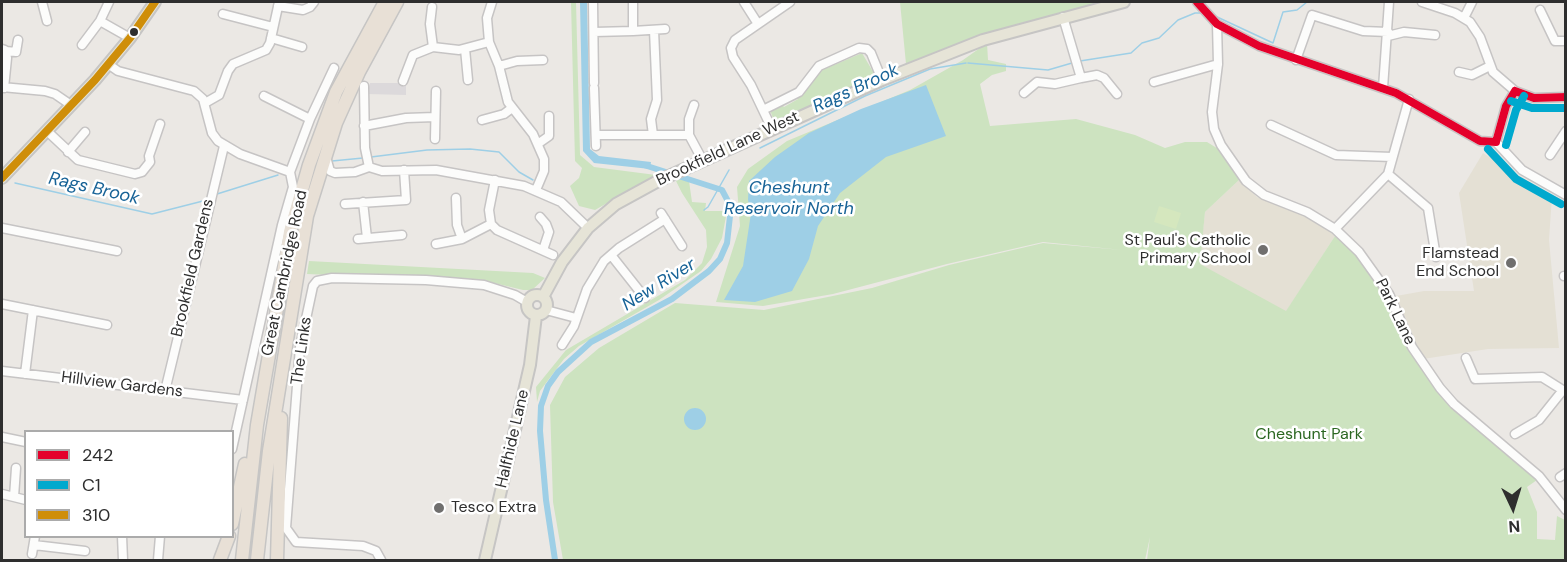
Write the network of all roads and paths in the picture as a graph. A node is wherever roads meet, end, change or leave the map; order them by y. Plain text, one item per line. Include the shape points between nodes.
1 (42, 2) edge
2 (109, 2) edge
3 (155, 2) edge
4 (314, 2) edge
5 (385, 2) edge
6 (397, 2) edge
7 (492, 2) edge
8 (593, 2) edge
9 (633, 2) edge
10 (744, 2) edge
11 (790, 2) edge
12 (1124, 2) edge
13 (1197, 2) edge
14 (1389, 2) edge
15 (1422, 2) edge
16 (1472, 2) edge
17 (278, 4) edge
18 (432, 7) dead end
19 (1540, 10) dead end
20 (223, 14) dead end
21 (1063, 17) junction
22 (1464, 18) junction
23 (47, 21) dead end
24 (100, 21) junction
25 (1215, 22) junction
26 (758, 24) junction
27 (273, 27) junction
28 (665, 29) dead end
29 (654, 30) junction
30 (633, 31) junction
31 (594, 32) junction
32 (1388, 34) junction
33 (1435, 35) dead end
34 (130, 38) junction
35 (271, 38) junction
36 (18, 40) dead end
37 (1566, 41) edge
38 (489, 42) junction
39 (82, 45) dead end
40 (302, 47) dead end
41 (433, 47) junction
42 (465, 49) junction
43 (4, 50) edge
44 (543, 60) dead end
45 (1296, 60) junction
46 (1218, 63) junction
47 (108, 64) junction
48 (500, 66) junction
49 (1490, 66) junction
50 (334, 68) dead end
51 (1459, 72) dead end
52 (1081, 78) junction
53 (468, 80) dead end
54 (882, 80) junction
55 (403, 81) dead end
56 (1154, 82) dead end
57 (364, 86) dead end
58 (3, 88) edge
59 (1383, 88) junction
60 (436, 91) dead end
61 (1515, 91) junction
62 (1024, 93) dead end
63 (1117, 94) dead end
64 (264, 96) dead end
65 (1566, 97) edge
66 (1409, 99) junction
67 (205, 103) junction
68 (71, 105) junction
69 (694, 105) dead end
70 (512, 108) junction
71 (763, 110) junction
72 (549, 116) dead end
73 (435, 117) junction
74 (310, 118) junction
75 (482, 120) dead end
76 (160, 124) dead end
77 (1271, 125) dead end
78 (364, 126) junction
79 (772, 129) junction
80 (47, 131) junction
81 (1566, 131) edge
82 (85, 132) dead end
83 (596, 135) junction
84 (653, 135) junction
85 (689, 135) junction
86 (435, 139) dead end
87 (539, 142) junction
88 (1496, 142) junction
89 (224, 146) junction
90 (596, 146) dead end
91 (68, 152) junction
92 (326, 152) junction
93 (1550, 155) dead end
94 (1392, 157) junction
95 (366, 161) junction
96 (703, 161) junction
97 (404, 170) junction
98 (290, 172) junction
99 (3, 173) edge
100 (1388, 174) junction
101 (495, 180) junction
102 (536, 190) junction
103 (1566, 195) edge
104 (456, 198) dead end
105 (363, 202) junction
106 (345, 204) dead end
107 (540, 217) dead end
108 (491, 224) junction
109 (2, 228) edge
110 (588, 228) junction
111 (1335, 229) junction
112 (402, 236) dead end
113 (462, 239) junction
114 (436, 244) dead end
115 (682, 246) dead end
116 (543, 250) junction
117 (117, 251) dead end
118 (554, 255) dead end
119 (611, 255) junction
120 (1436, 257) dead end
121 (543, 297) junction
122 (645, 298) dead end
123 (527, 302) junction
124 (2, 304) edge
125 (33, 310) junction
126 (546, 310) junction
127 (536, 315) junction
128 (576, 318) junction
129 (107, 325) dead end
130 (562, 345) dead end
131 (1466, 358) dead end
132 (2, 371) edge
133 (25, 374) junction
134 (279, 390) junction
135 (165, 391) junction
136 (1564, 391) edge
137 (243, 400) junction
138 (257, 425) junction
139 (1515, 434) dead end
140 (2, 437) edge
141 (234, 440) edge
142 (24, 442) edge
143 (16, 468) dead end
144 (2, 494) edge
145 (14, 497) junction
146 (24, 500) edge
147 (1566, 510) edge
148 (234, 514) edge
149 (122, 538) edge
150 (160, 538) edge
151 (229, 538) edge
152 (34, 545) edge
153 (85, 551) dead end
154 (123, 561) edge
155 (158, 561) edge
156 (220, 561) edge
157 (242, 561) edge
158 (257, 561) edge
159 (277, 561) edge
160 (381, 561) edge
161 (485, 561) edge

1 - 23 street
2 - 24 street
3 - 34 main road
4 - 17 street via 305,9
5 - 138 highway, Great Cambridge Road via 336,92 302,185 280,282
6 - 92 highway, Great Cambridge Road via 358,72
7 - 38 street via 487,24
8 - 31 street
9 - 30 street
10 - 26 street
11 - 26 street
12 - 21 main road, Brookfield Lane West
13 - 25 street
14 - 32 street
15 - 22 street
16 - 22 street
17 - 27 street
18 - 41 street via 429,24
19 - 37 street via 1555,41
20 - 27 street
21 - 52 street
21 - 54 main road, Brookfield Lane West via 982,40
22 - 49 street via 1478,32
24 - 34 street
24 - 39 street
25 - 45 street via 1259,46
25 - 46 street, Park Lane
26 - 71 street via 735,40 731,51
27 - 35 street
28 - 29 street
29 - 30 street
29 - 84 street via 657,100 651,119
30 - 31 street
31 - 83 street
32 - 33 street
32 - 45 street via 1363,31 1312,15
32 - 59 street
34 - 47 main road
35 - 40 street
35 - 67 street via 262,53 231,66 219,95
36 - 43 street via 16,52
38 - 42 street
38 - 48 street
41 - 42 street
41 - 55 street via 413,55
42 - 53 street
43 - 58 street
44 - 48 street
45 - 59 street
46 - 56 street
46 - 111 street, Park Lane via 1212,112 1221,145 1252,188
47 - 67 street via 117,71 194,91
47 - 68 main road
48 - 70 street
49 - 51 street via 1472,75
49 - 61 street
50 - 74 street
52 - 62 street via 1061,84 1037,82
52 - 63 street via 1101,76
54 - 71 street via 871,53 859,48 819,66 799,92
54 - 79 main road, Brookfield Lane West
57 - 78 street
58 - 68 street via 45,91
59 - 66 street
60 - 73 street
61 - 65 street via 1539,99
61 - 88 street via 1506,106
64 - 74 street
66 - 88 street via 1480,141
66 - 94 street
67 - 89 street via 212,133
68 - 80 main road
69 - 85 street
70 - 75 street
70 - 87 street
71 - 79 street
72 - 87 street via 549,134
73 - 78 street
73 - 86 street
74 - 98 street
76 - 91 street via 150,162 142,172 84,162
77 - 94 street via 1336,155
78 - 95 street
79 - 96 main road, Brookfield Lane West
80 - 91 street
80 - 99 main road
81 - 93 street
82 - 91 street
83 - 84 street
83 - 90 street
84 - 85 street
85 - 96 street
87 - 102 street via 544,169
88 - 103 street via 1521,170
89 - 98 street
89 - 135 street, Brookfield Gardens
92 - 95 street via 334,173 355,172
92 - 134 highway, Great Cambridge Road via 307,216
94 - 100 street
95 - 97 street via 382,171
96 - 110 main road, Brookfield Lane West via 616,204
97 - 101 street via 442,171
97 - 105 street via 406,200
98 - 137 street via 293,187
100 - 111 street
100 - 120 street via 1428,208
101 - 102 street
101 - 108 street via 489,210
102 - 110 street via 561,202
104 - 113 street
105 - 106 street
105 - 112 street via 362,239
107 - 116 street via 549,232
108 - 113 street
108 - 116 street
109 - 117 street
110 - 121 main road, Brookfield Lane West via 562,262
111 - 147 street, Park Lane via 1383,283 1412,347 1440,388 1539,476
113 - 114 street
115 - 119 street via 663,216
116 - 118 street
119 - 122 street
119 - 128 street via 587,289
121 - 123 main road via 534,295
121 - 126 main road
123 - 127 main road via 528,310
123 - 160 street, The Links via 484,285 426,280 332,278 316,281 313,286 300,347 286,528 296,542 363,546 376,551
124 - 125 street
125 - 129 street
125 - 133 street
126 - 127 main road
126 - 128 street
127 - 161 main road, Halfhide Lane via 530,365
128 - 130 street
131 - 136 street via 1475,379 1542,377
132 - 133 street, Hillview Gardens
133 - 135 street, Hillview Gardens
134 - 158 highway, Great Cambridge Road
134 - 159 highway
135 - 137 street, Hillview Gardens
136 - 139 street via 1539,420
137 - 141 street
138 - 148 highway via 249,443
138 - 157 highway, Great Cambridge Road
140 - 142 street
143 - 145 street
144 - 145 street
145 - 146 street
149 - 154 street
150 - 155 street
151 - 156 highway
152 - 153 street

